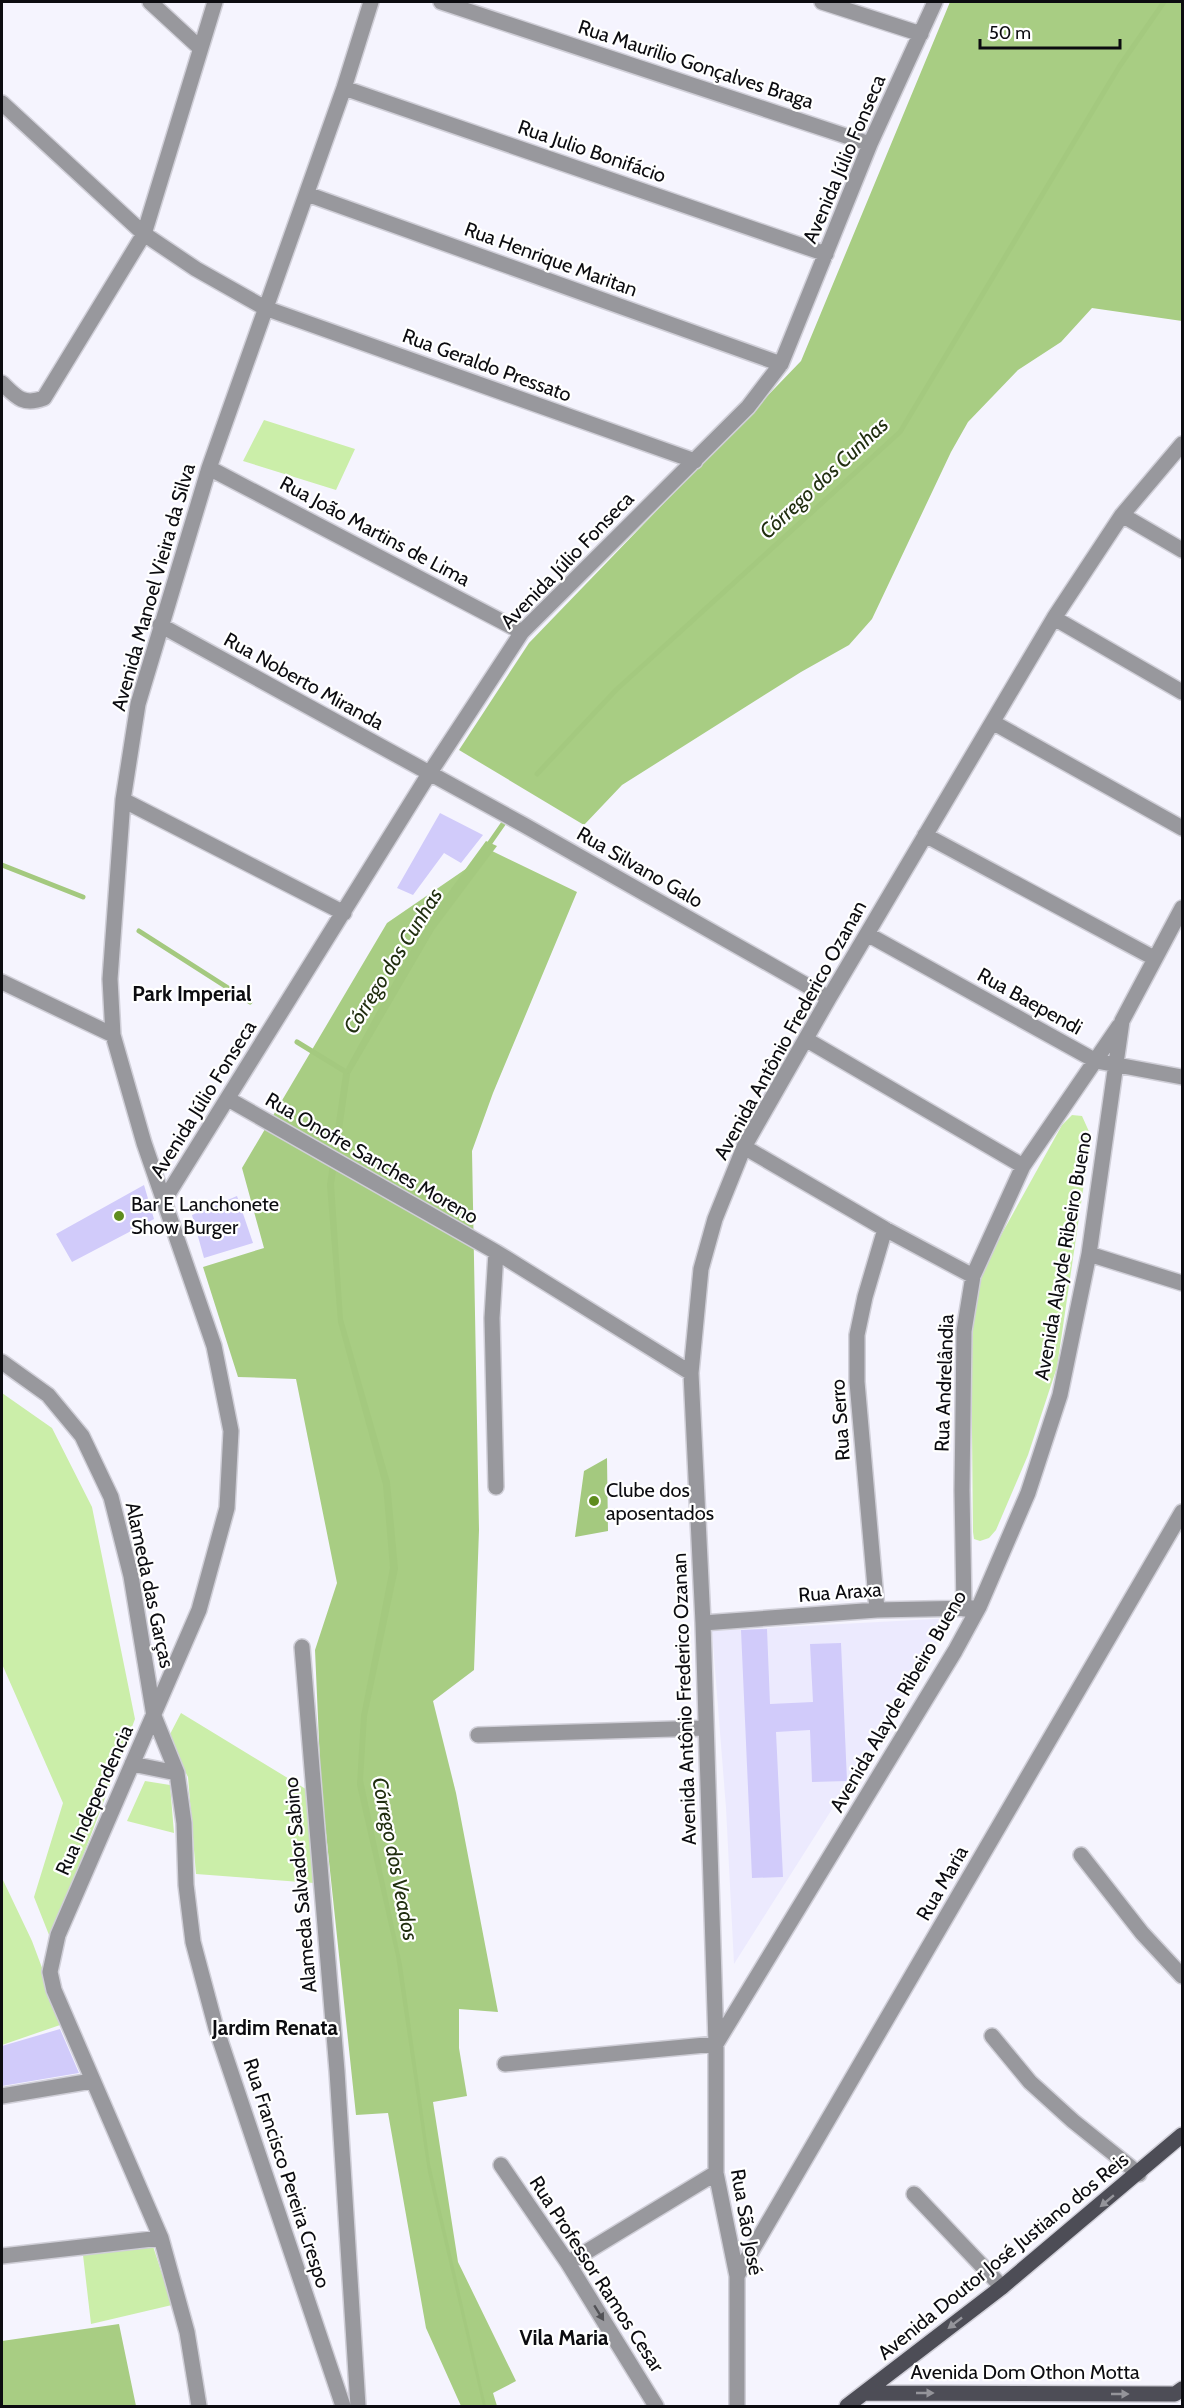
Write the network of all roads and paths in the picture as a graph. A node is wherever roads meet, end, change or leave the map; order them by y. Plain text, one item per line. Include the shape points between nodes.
1 (150, 2) edge
2 (215, 2) edge
3 (371, 2) edge
4 (441, 2) edge
5 (822, 2) edge
6 (934, 2) edge
7 (921, 34) junction
8 (200, 48) junction
9 (344, 88) junction
10 (2, 103) edge
11 (870, 144) junction
12 (307, 194) junction
13 (144, 234) junction
14 (826, 254) junction
15 (265, 308) junction
16 (781, 364) junction
17 (2, 383) edge
18 (1182, 444) edge
19 (695, 460) junction
20 (209, 468) junction
21 (1122, 515) junction
22 (1182, 550) edge
23 (1054, 618) junction
24 (160, 625) junction
25 (522, 632) junction
26 (1182, 692) edge
27 (994, 723) junction
28 (429, 774) junction
29 (123, 800) junction
30 (1182, 828) edge
31 (925, 835) junction
32 (1182, 908) edge
33 (344, 913) junction
34 (867, 934) junction
35 (1154, 958) junction
36 (2, 982) edge
37 (829, 998) junction
38 (1122, 1022) junction
39 (113, 1035) junction
40 (807, 1040) junction
41 (1096, 1061) junction
42 (1115, 1066) junction
43 (1182, 1077) edge
44 (228, 1099) junction
45 (744, 1147) junction
46 (1023, 1166) junction
47 (163, 1202) junction
48 (885, 1229) junction
49 (496, 1252) junction
50 (1089, 1254) junction
51 (973, 1276) junction
52 (1182, 1283) edge
53 (2, 1362) edge
54 (691, 1374) junction
55 (496, 1486) dead end
56 (1182, 1512) edge
57 (972, 1608) junction
58 (877, 1610) junction
59 (703, 1623) junction
60 (302, 1647) dead end
61 (154, 1716) junction
62 (706, 1728) junction
63 (478, 1735) dead end
64 (132, 1764) junction
65 (177, 1773) junction
66 (1081, 1855) dead end
67 (1182, 1976) edge
68 (992, 2037) dead end
69 (716, 2044) junction
70 (505, 2064) dead end
71 (92, 2081) junction
72 (2, 2096) edge
73 (1182, 2134) edge
74 (501, 2165) dead end
75 (716, 2173) junction
76 (1139, 2174) junction
77 (914, 2194) dead end
78 (160, 2238) junction
79 (2, 2256) edge
80 (568, 2263) junction
81 (737, 2276) junction
82 (1002, 2287) junction
83 (866, 2393) junction
84 (1180, 2396) edge
85 (199, 2406) edge
86 (343, 2406) edge
87 (358, 2406) edge
88 (656, 2406) edge
89 (737, 2406) edge
90 (847, 2406) edge

1 - 8 street
2 - 8 street
3 - 9 street, Avenida Manoel Vieira da Silva
4 - 11 street, Rua Maurilio Gonçalves Braga
5 - 7 street
6 - 7 street, Avenida Júlio Fonseca
7 - 11 street, Avenida Júlio Fonseca
8 - 13 street
9 - 12 street, Avenida Manoel Vieira da Silva
9 - 14 street, Rua Julio Bonifácio
10 - 13 street, Rua Geraldo Pressato
11 - 14 street, Avenida Júlio Fonseca
12 - 15 street, Avenida Manoel Vieira da Silva
12 - 16 street, Rua Henrique Maritan
13 - 15 street, Rua Geraldo Pressato via 196,270
13 - 17 street via 44,398 20,401
14 - 16 street, Avenida Júlio Fonseca
15 - 19 street, Rua Geraldo Pressato
15 - 20 street, Avenida Manoel Vieira da Silva
16 - 19 street, Avenida Júlio Fonseca via 748,407
18 - 21 street, Avenida Antônio Frederico Ozanan
19 - 25 street, Avenida Júlio Fonseca
20 - 24 street, Avenida Manoel Vieira da Silva
20 - 25 street, Rua João Martins de Lima
21 - 22 street
21 - 23 street, Avenida Antônio Frederico Ozanan
23 - 26 street
23 - 27 street, Avenida Antônio Frederico Ozanan
24 - 28 street, Rua Noberto Miranda
24 - 29 street, Avenida Manoel Vieira da Silva via 138,704
25 - 28 street, Avenida Júlio Fonseca
27 - 30 street
27 - 31 street, Avenida Antônio Frederico Ozanan
28 - 33 street, Avenida Júlio Fonseca
28 - 37 street, Rua Silvano Galo
29 - 33 street
29 - 39 street, Avenida Manoel Vieira da Silva via 110,979
31 - 34 street, Avenida Antônio Frederico Ozanan
31 - 35 street
32 - 35 street, Avenida Alayde Ribeiro Bueno
33 - 44 street, Avenida Júlio Fonseca
34 - 37 street, Avenida Antônio Frederico Ozanan
34 - 41 street, Rua Baependi
35 - 38 street, Avenida Alayde Ribeiro Bueno
36 - 39 street
37 - 40 street, Avenida Antônio Frederico Ozanan
38 - 41 street, Rua Andrelândia
38 - 42 street, Avenida Alayde Ribeiro Bueno
39 - 47 street, Avenida Manoel Vieira da Silva
40 - 45 street, Avenida Antônio Frederico Ozanan
40 - 46 street
41 - 42 street, Rua Baependi
41 - 46 street, Rua Andrelândia
42 - 43 street, Rua Baependi
42 - 50 street, Avenida Alayde Ribeiro Bueno
44 - 47 street, Avenida Júlio Fonseca
44 - 49 street, Rua Onofre Sanches Moreno
45 - 48 street
45 - 54 street, Avenida Antônio Frederico Ozanan via 715,1219 701,1269
46 - 51 street, Rua Andrelândia
47 - 61 street, Rua Independencia via 214,1346 231,1431 227,1508 199,1610
48 - 51 street
48 - 58 street, Rua Serro via 857,1335 857,1382
49 - 54 street, Rua Onofre Sanches Moreno
49 - 55 street via 492,1318
50 - 52 street
50 - 57 street, Avenida Alayde Ribeiro Bueno via 1060,1395 1028,1493
51 - 57 street, Rua Andrelândia via 964,1331 962,1490
53 - 61 street, Alameda das Garças via 48,1395 82,1436 111,1497 131,1576
54 - 59 street, Avenida Antônio Frederico Ozanan
56 - 81 street, Rua Maria
57 - 58 street, Rua Araxa
57 - 69 street, Avenida Alayde Ribeiro Bueno via 956,1651
58 - 59 street, Rua Araxa
59 - 62 street, Avenida Antônio Frederico Ozanan
60 - 87 street, Alameda Salvador Sabino via 337,2071
61 - 64 street, Rua Independencia
61 - 65 street, Rua Francisco Pereira Crespo
62 - 63 street
62 - 69 street, Avenida Antônio Frederico Ozanan
64 - 65 street
64 - 71 street, Rua Independencia via 52,1954 54,1990
65 - 86 street, Rua Francisco Pereira Crespo via 193,1942 216,2028
66 - 67 street via 1142,1933
68 - 76 street via 1030,2082
69 - 70 street
69 - 75 street, Rua São José
71 - 72 street
71 - 78 street, Rua Independencia
73 - 76 main road, Avenida Doutor José Justiano dos Reis
74 - 80 street, Rua Professor Ramos Cesar
75 - 80 street
75 - 81 street, Rua São José
76 -> 82 main road, Avenida Doutor José Justiano dos Reis
77 - 82 street
78 - 79 street
78 - 85 street, Rua Independencia via 187,2332
80 -> 88 street, Rua Professor Ramos Cesar
81 - 89 street, Rua São José
82 -> 83 main road, Avenida Doutor José Justiano dos Reis
83 -> 84 main road, Avenida Dom Othon Motta
83 - 90 main road, Avenida Doutor José Justiano dos Reis

